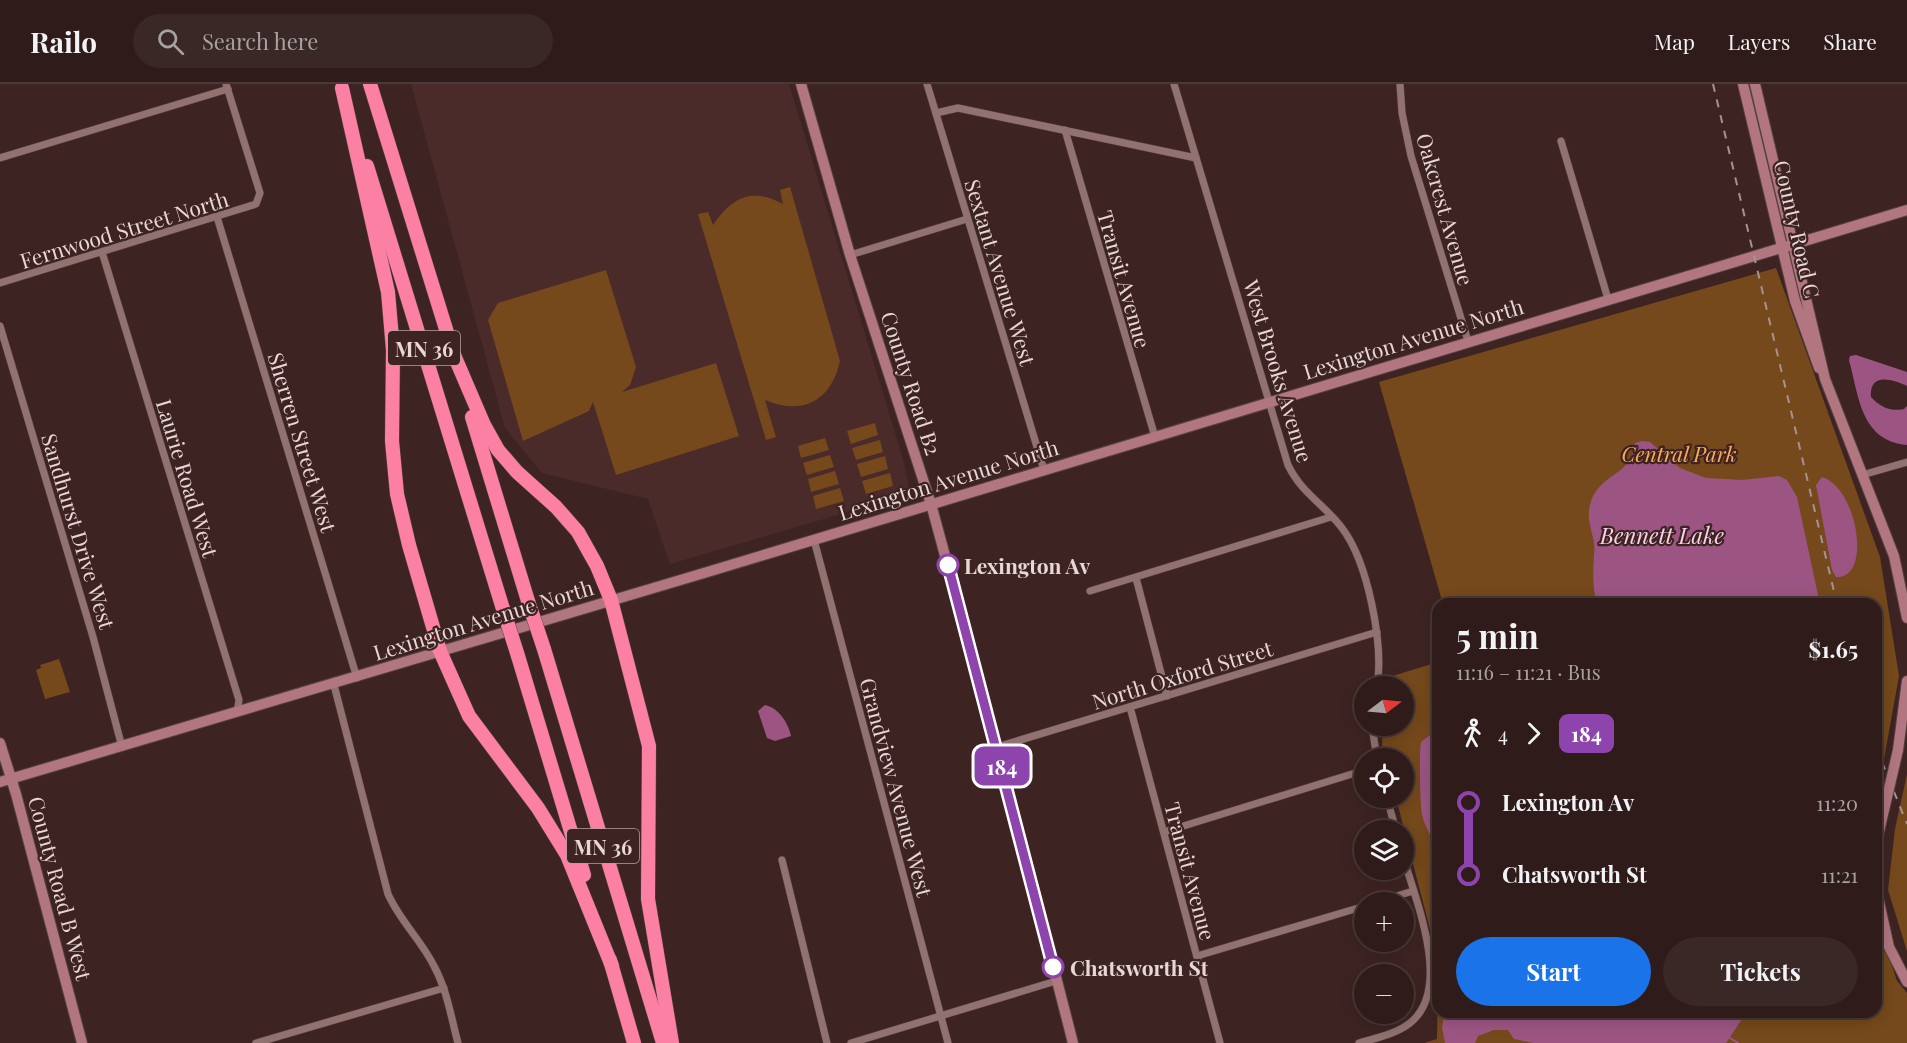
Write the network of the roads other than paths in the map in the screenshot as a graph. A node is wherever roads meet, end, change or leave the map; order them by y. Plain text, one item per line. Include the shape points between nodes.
1 (801, 84) edge
2 (927, 84) edge
3 (1174, 84) edge
4 (1400, 84) edge
5 (1743, 84) edge
6 (1755, 84) edge
7 (341, 86) edge
8 (371, 86) edge
9 (227, 87) edge
10 (936, 113) junction
11 (1065, 130) junction
12 (1560, 141) dead end
13 (0, 158) edge
14 (1196, 158) junction
15 (1907, 210) edge
16 (217, 217) junction
17 (967, 219) junction
18 (1794, 244) junction
19 (1781, 248) junction
20 (102, 252) junction
21 (850, 255) junction
22 (0, 283) edge
23 (1608, 299) junction
24 (0, 326) edge
25 (1468, 341) junction
26 (451, 348) junction
27 (1825, 379) junction
28 (1271, 402) junction
29 (1155, 437) junction
30 (1907, 462) edge
31 (1044, 470) junction
32 (1862, 476) junction
33 (931, 504) junction
34 (1331, 517) junction
35 (814, 540) junction
36 (1136, 578) junction
37 (1090, 591) dead end
38 (611, 600) junction
39 (1907, 618) edge
40 (1377, 632) junction
41 (440, 651) junction
42 (1378, 676) edge
43 (357, 678) junction
44 (1907, 681) edge
45 (334, 684) junction
46 (1167, 696) junction
47 (1130, 707) junction
48 (237, 713) junction
49 (0, 743) edge
50 (122, 747) junction
51 (997, 747) junction
52 (1354, 773) edge
53 (6, 780) edge
54 (1882, 818) edge
55 (1164, 832) junction
56 (782, 860) dead end
57 (1410, 880) edge
58 (1413, 891) junction
59 (1410, 892) edge
60 (1354, 909) edge
61 (1882, 915) edge
62 (1197, 956) junction
63 (612, 966) junction
64 (1056, 981) junction
65 (1907, 982) edge
66 (444, 988) junction
67 (941, 1015) junction
68 (82, 1043) edge
69 (256, 1043) edge
70 (458, 1043) edge
71 (634, 1043) edge
72 (663, 1043) edge
73 (672, 1043) edge
74 (827, 1043) edge
75 (851, 1043) edge
76 (948, 1043) edge
77 (1073, 1043) edge
78 (1220, 1043) edge
79 (1359, 1043) edge

1 - 21 main road, County Road B2
2 - 10 street, Sextant Avenue West
3 - 14 street, West Brooks Avenue
4 - 25 street, Oakcrest Avenue via 1411,156
5 - 19 main road, County Road C
6 - 18 main road, County Road C
7 - 41 highway via 388,292 398,494
7 - 63 highway, MN 36, bridge
8 - 26 highway, MN 36
9 - 13 street
9 - 16 street, Fernwood Street North via 260,193 256,204
10 - 11 street via 958,108
10 - 17 street, Sextant Avenue West
11 - 14 street
11 - 29 street, Transit Avenue
12 - 23 street
14 - 28 street, West Brooks Avenue
15 - 18 main road, Lexington Avenue North
16 - 20 street, Fernwood Street North
16 - 43 street, Sherren Street West
17 - 21 street
17 - 31 street, Sextant Avenue West
18 - 19 main road, Lexington Avenue North
18 - 27 main road, County Road C
19 - 23 main road, Lexington Avenue North
19 - 27 main road, County Road C via 1804,331
20 - 22 street, Fernwood Street North
20 - 48 street, Laurie Road West via 239,700
21 - 33 main road, County Road B2
23 - 25 main road, Lexington Avenue North
24 - 50 street, Sandhurst Drive West via 88,618
25 - 28 main road, Lexington Avenue North
26 - 38 highway via 498,450 578,532
26 - 72 highway, MN 36, bridge
27 - 32 main road, County Road C
28 - 29 main road, Lexington Avenue North
28 - 34 street, West Brooks Avenue via 1293,474
29 - 31 main road, Lexington Avenue North
30 - 32 street
31 - 33 main road, Lexington Avenue North
32 - 39 main road, County Road C via 1893,556
33 - 35 main road, Lexington Avenue North
33 - 51 main road, County Road B2
34 - 36 street
34 - 40 street, West Brooks Avenue via 1355,550
35 - 38 main road, Lexington Avenue North
35 - 67 street, Grandview Avenue West
36 - 37 street
36 - 46 street
38 - 41 main road, Lexington Avenue North
38 - 73 highway via 648,738 648,899
40 - 42 street, West Brooks Avenue
40 - 46 street, North Oxford Street
41 - 43 main road, Lexington Avenue North
41 - 63 highway via 469,716 538,808 567,855
43 - 45 main road, Lexington Avenue North
44 - 54 main road, bridge via 1898,750
45 - 48 main road, Lexington Avenue North
45 - 66 street via 388,894 435,966
46 - 47 street, North Oxford Street
47 - 51 street, North Oxford Street
47 - 55 street, Transit Avenue
48 - 50 main road, Lexington Avenue North
49 - 53 main road, County Road B West
50 - 53 main road, Lexington Avenue North
51 - 64 main road, County Road B2
52 - 55 street
53 - 68 main road, County Road B West
55 - 62 street, Transit Avenue
56 - 74 street
57 - 58 street
58 - 59 street
58 - 79 street via 1431,962 1428,996 1419,1014 1403,1028
60 - 62 street
61 - 65 main road via 1889,947
62 - 78 street, Transit Avenue
63 - 71 highway, MN 36
64 - 67 street
64 - 77 main road, County Road B2
66 - 69 street
66 - 70 street
67 - 75 street
67 - 76 street, Grandview Avenue West

